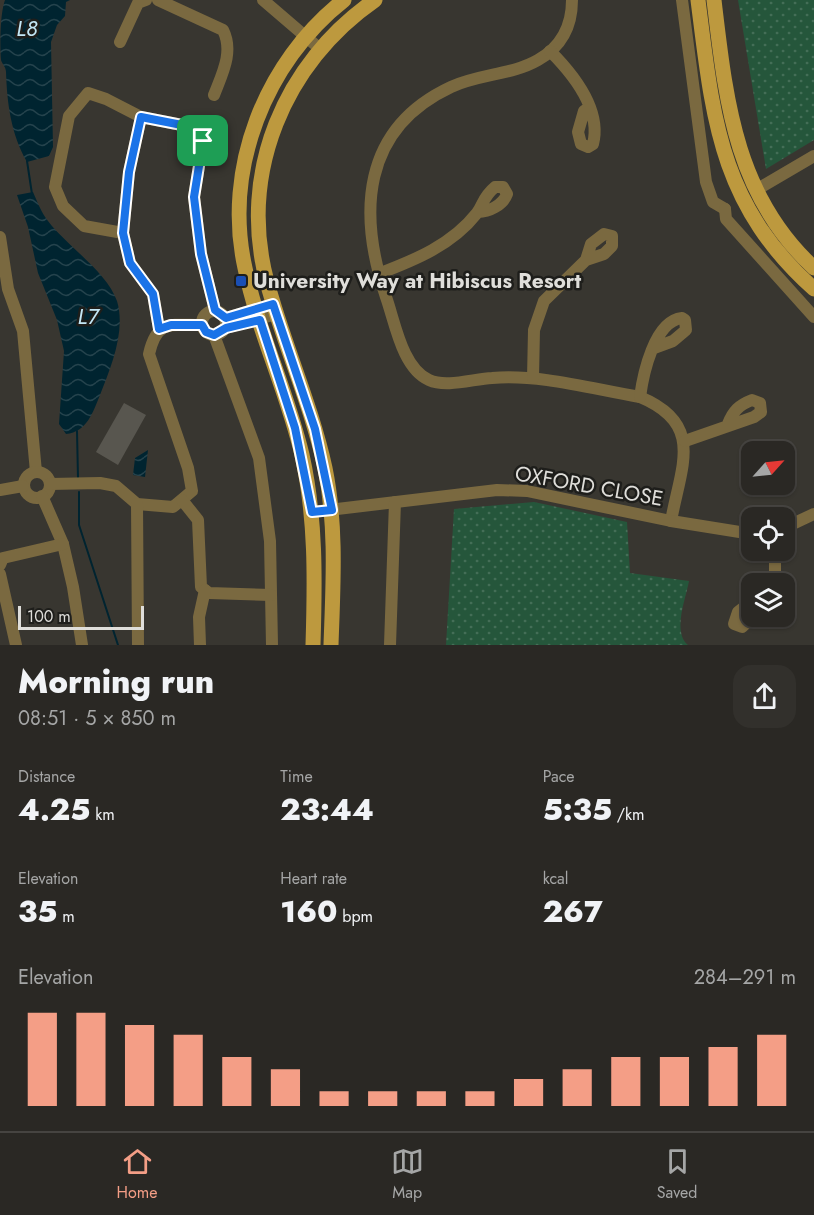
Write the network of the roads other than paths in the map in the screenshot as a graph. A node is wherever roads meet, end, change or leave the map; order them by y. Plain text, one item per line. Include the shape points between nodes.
1 (146, 0) edge
2 (158, 0) edge
3 (263, 0) edge
4 (344, 0) edge
5 (375, 0) edge
6 (572, 0) edge
7 (682, 0) edge
8 (697, 0) edge
9 (714, 0) edge
10 (684, 16) junction
11 (305, 36) junction
12 (120, 42) dead end
13 (319, 48) junction
14 (550, 51) junction
15 (214, 95) dead end
16 (590, 107) dead end
17 (141, 117) junction
18 (814, 156) edge
19 (749, 194) junction
20 (725, 209) junction
21 (478, 212) dead end
22 (123, 233) junction
23 (0, 237) edge
24 (586, 260) dead end
25 (814, 268) edge
26 (378, 274) junction
27 (814, 289) edge
28 (275, 309) junction
29 (215, 310) junction
30 (258, 315) junction
31 (814, 317) edge
32 (226, 323) junction
33 (202, 325) junction
34 (159, 329) junction
35 (214, 335) junction
36 (654, 348) dead end
37 (533, 378) junction
38 (640, 397) junction
39 (728, 424) dead end
40 (685, 441) junction
41 (36, 472) junction
42 (50, 484) junction
43 (23, 486) junction
44 (0, 490) edge
45 (42, 496) junction
46 (182, 500) junction
47 (395, 502) junction
48 (137, 504) junction
49 (332, 510) junction
50 (312, 512) junction
51 (814, 514) edge
52 (671, 520) junction
53 (795, 523) edge
54 (741, 532) edge
55 (63, 544) junction
56 (0, 565) edge
57 (0, 574) edge
58 (205, 590) junction
59 (271, 595) junction
60 (741, 610) edge
61 (741, 627) edge
62 (16, 645) edge
63 (82, 645) edge
64 (138, 645) edge
65 (200, 645) edge
66 (272, 645) edge
67 (313, 645) edge
68 (332, 645) edge
69 (390, 645) edge

1 - 12 street via 138,3
2 - 15 street via 223,30 228,40 227,59
3 - 11 street
4 - 11 main road
5 - 13 main road
6 - 14 street via 567,30
7 - 10 street
8 - 10 street
8 - 19 main road via 715,123 724,155
9 - 19 main road via 728,111
10 - 20 street via 706,182 712,201
11 - 13 street
11 - 30 main road via 266,96 242,176 241,244
13 - 28 main road via 276,119 262,164 259,238
14 - 16 street via 580,87
14 - 26 street via 522,67 480,75 451,87 428,99 405,120 387,144 368,201 370,239
17 - 22 street via 129,172
17 - 22 street via 88,93 69,116 55,187 63,206 84,226
17 - 29 street via 187,126 203,141 194,197 201,254
18 - 19 street
19 - 20 street
19 - 25 main road
19 - 27 main road via 778,252
20 - 31 street via 726,219
21 - 26 street via 430,253
22 - 34 street via 130,263 153,294
23 - 41 street via 8,289 23,331
24 - 37 street via 554,289 537,315
26 - 37 street via 408,358 420,375 444,382
28 - 30 street
28 - 49 main road via 315,429
29 - 32 street
29 - 33 street via 206,313
30 - 32 street
30 - 50 main road via 297,436
32 - 35 street
33 - 34 street
33 - 35 street
34 - 46 street via 149,354 188,468 192,491
35 - 59 street via 259,458 270,541
36 - 38 street via 647,361
37 - 38 street
38 - 40 street via 671,415
39 - 40 street
40 - 52 street
41 - 42 street via 45,475
41 - 43 street via 26,476
42 - 45 street via 47,494
42 - 48 street via 116,486
43 - 44 street
43 - 45 street via 28,495 38,499
45 - 55 street
46 - 48 street via 173,507
46 - 58 street via 198,520 201,587
47 - 49 street, OXFORD CLOSE
47 - 52 street, OXFORD CLOSE via 497,490 527,491
47 - 69 street
48 - 64 street
49 - 50 street, OXFORD CLOSE
49 - 68 main road
50 - 67 main road
51 - 53 street
52 - 54 street, OXFORD CLOSE
55 - 56 street via 3,558
55 - 63 street
57 - 62 street
58 - 59 street
58 - 65 street via 199,617
59 - 66 street
60 - 61 street via 734,624

